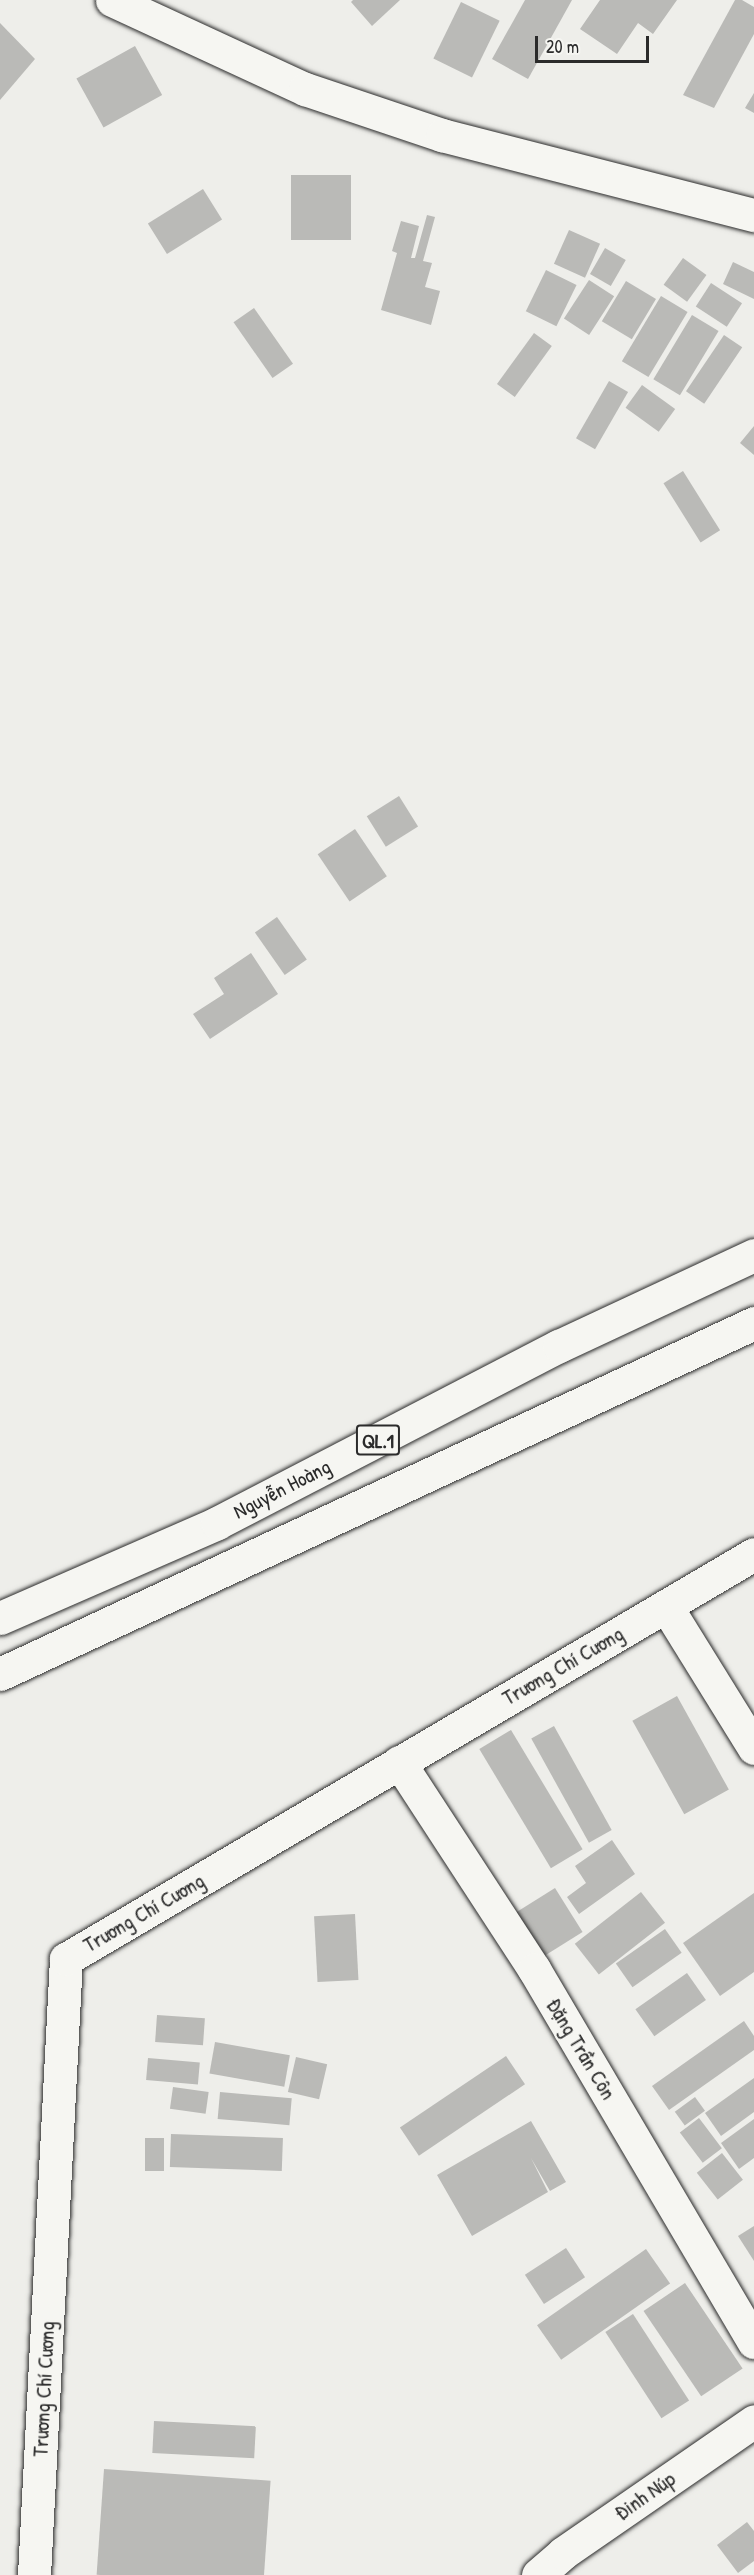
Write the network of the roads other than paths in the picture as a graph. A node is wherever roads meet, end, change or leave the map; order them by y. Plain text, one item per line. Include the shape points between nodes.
1 (112, 0) edge
2 (754, 215) edge
3 (754, 1255) edge
4 (754, 1323) edge
5 (754, 1554) edge
6 (666, 1606) junction
7 (0, 1618) edge
8 (0, 1674) edge
9 (754, 1748) edge
10 (399, 1762) junction
11 (754, 2342) edge
12 (754, 2421) edge
13 (34, 2575) edge
14 (538, 2575) edge

1 - 2 main road via 315,92 442,135
3 - 7 main road, Nguyễn Hoàng / QL.1 via 559,1346 217,1522
4 - 8 main road, QL.1
5 - 6 main road, Trương Chí Cương
6 - 9 main road
6 - 10 main road, Trương Chí Cương
10 - 11 main road, Đặng Trần Côn via 534,1969
10 - 13 main road, Trương Chí Cương via 66,1959
12 - 14 main road, Đinh Núp via 563,2553

